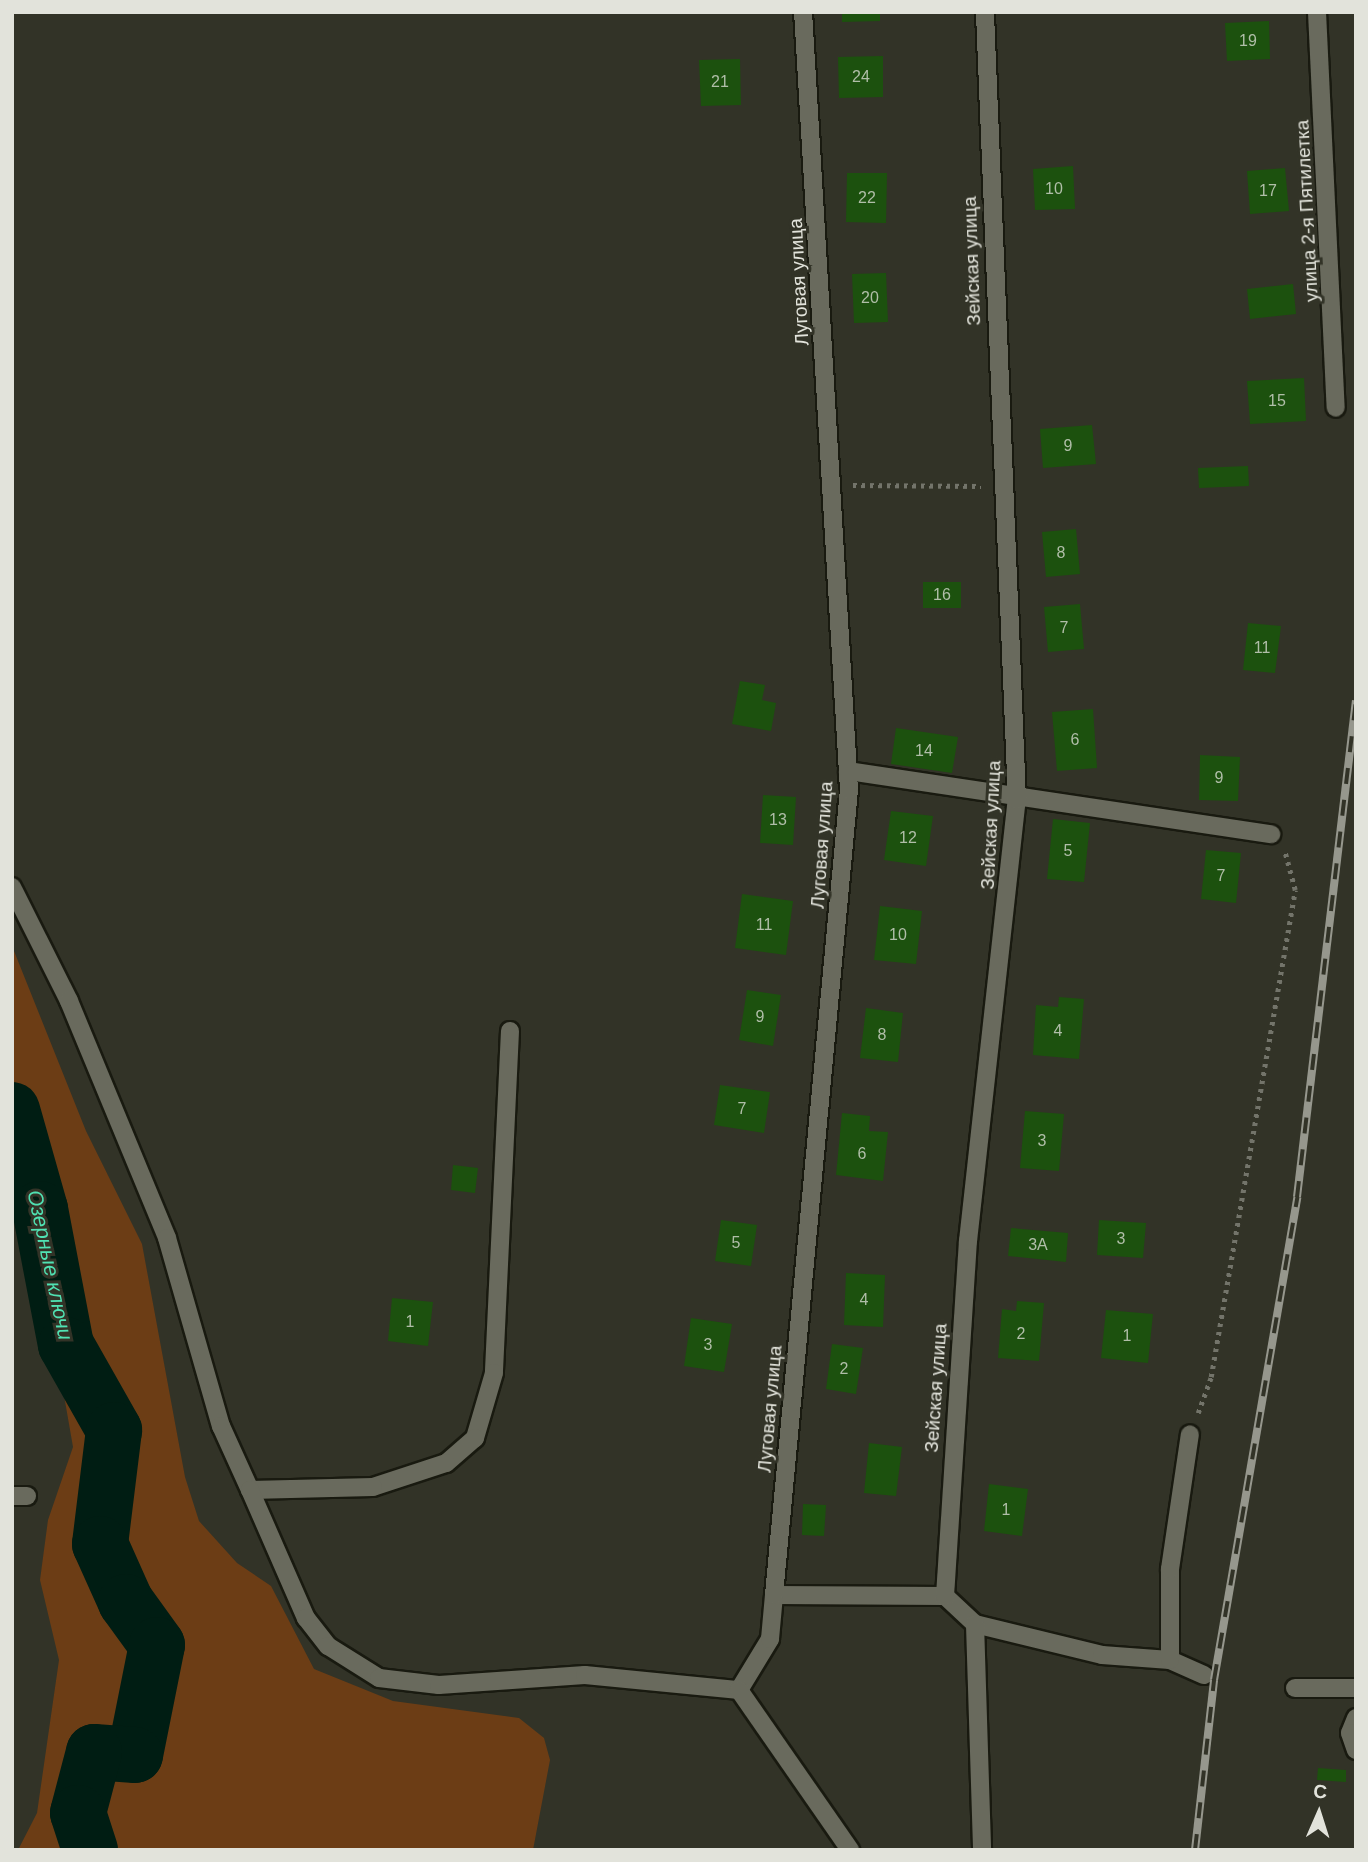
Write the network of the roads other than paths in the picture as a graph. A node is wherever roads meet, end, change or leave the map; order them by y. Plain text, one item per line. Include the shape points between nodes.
1 (803, 12) edge
2 (985, 12) edge
3 (1317, 12) edge
4 (1336, 408) dead end
5 (848, 771) junction
6 (1017, 800) junction
7 (1271, 834) road end
8 (12, 887) edge
9 (510, 1031) dead end
10 (1190, 1434) road end
11 (250, 1490) junction
12 (774, 1595) junction
13 (945, 1595) junction
14 (975, 1624) junction
15 (1171, 1660) junction
16 (1204, 1675) dead end
17 (1295, 1688) dead end
18 (1356, 1688) edge
19 (739, 1690) junction
20 (1356, 1717) edge
21 (1356, 1750) edge
22 (850, 1850) edge
23 (982, 1850) edge

1 - 5 street, Луговая улица
2 - 6 street, Зейская улица
3 - 4 street, улица 2-я Пятилетка
5 - 6 street
5 - 12 street, Луговая улица
6 - 7 street
6 - 13 street, Зейская улица via 968,1241
8 - 11 street via 69,1002 167,1238 221,1426
9 - 11 street via 494,1373 474,1438 446,1463 373,1488
10 - 15 street via 1170,1569
11 - 19 street via 306,1618 328,1646 379,1678 439,1685 585,1675
12 - 13 street
12 - 19 street, Луговая улица via 770,1639
13 - 14 street
14 - 15 street via 1102,1655
14 - 23 street
15 - 16 street
17 - 18 street
19 - 22 street
20 - 21 street via 1350,1733

